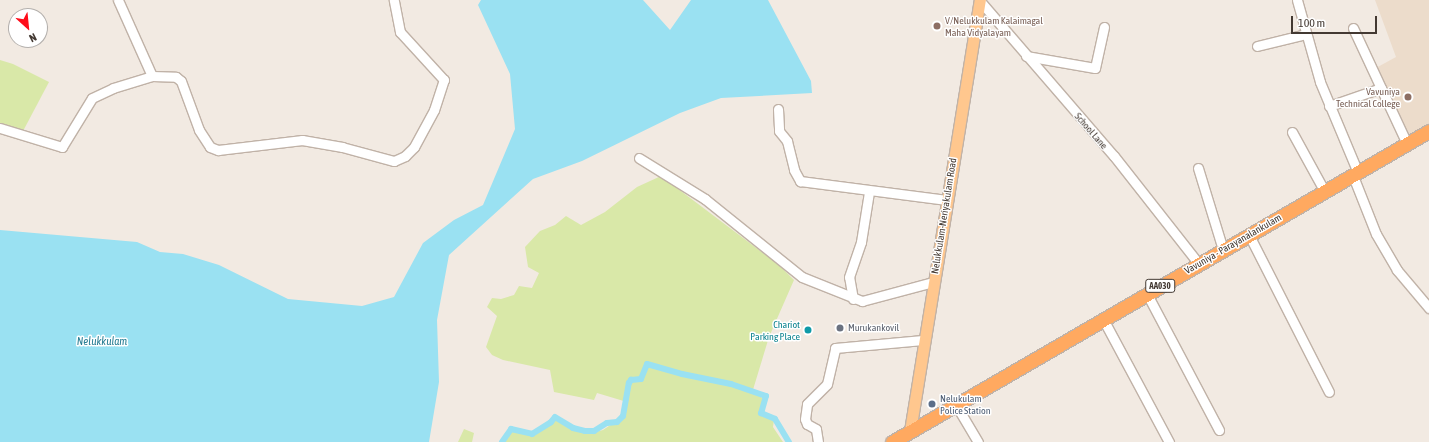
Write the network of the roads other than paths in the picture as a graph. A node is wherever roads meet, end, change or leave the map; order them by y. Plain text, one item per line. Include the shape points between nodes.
1 (118, 0) edge
2 (394, 0) edge
3 (980, 0) edge
4 (1296, 0) edge
5 (1104, 27) dead end
6 (1353, 28) dead end
7 (1306, 34) junction
8 (1257, 46) dead end
9 (1026, 56) junction
10 (152, 76) junction
11 (1381, 88) junction
12 (1329, 106) junction
13 (778, 108) dead end
14 (0, 128) edge
15 (1429, 131) edge
16 (1292, 132) dead end
17 (1407, 144) junction
18 (640, 158) dead end
19 (1198, 168) dead end
20 (1356, 174) junction
21 (869, 192) junction
22 (1325, 192) junction
23 (946, 200) junction
24 (1249, 235) junction
25 (1224, 250) junction
26 (1199, 264) junction
27 (933, 282) junction
28 (1146, 294) junction
29 (853, 299) junction
30 (1429, 308) edge
31 (1103, 319) junction
32 (923, 340) junction
33 (1329, 392) dead end
34 (956, 405) junction
35 (1219, 430) dead end
36 (901, 438) edge
37 (818, 442) edge
38 (978, 442) edge
39 (1169, 442) edge

1 - 10 street
2 - 10 street via 400,32 444,80 434,110 414,147 406,156 394,161 342,147 302,140 218,150 210,148 199,130 181,81 176,77
3 - 9 street, School Lane
3 - 23 main road, Nelukkulam-Neriyakulam Road
4 - 7 street
5 - 9 street via 1095,68
6 - 11 street
7 - 8 street
7 - 12 street
9 - 26 street, School Lane via 1114,156
10 - 14 street via 113,88 92,98 62,147
11 - 12 street
11 - 17 street
12 - 20 street
13 - 21 street via 779,131 787,141 794,170 800,181
15 - 17 highway, Vavuniya - Parayanalankulam / AA030
16 - 22 street
17 - 20 highway, Vavuniya - Parayanalankulam / AA030
18 - 29 street via 705,199 790,270
19 - 25 street
20 - 22 highway, Vavuniya - Parayanalankulam / AA030
20 - 30 street via 1376,234 1397,270
21 - 23 street
21 - 29 street via 864,227 849,276
22 - 24 highway, Vavuniya - Parayanalankulam / AA030
23 - 27 main road, Nelukkulam-Neriyakulam Road
24 - 25 highway, Vavuniya - Parayanalankulam / AA030
24 - 33 street via 1269,279
25 - 26 highway, Vavuniya - Parayanalankulam / AA030
26 - 28 highway, Vavuniya - Parayanalankulam / AA030
27 - 29 street via 881,297 862,301
27 - 32 main road, Nelukkulam-Neriyakulam Road
28 - 31 highway, Vavuniya - Parayanalankulam / AA030
28 - 35 street
31 - 34 highway, Vavuniya - Parayanalankulam / AA030
31 - 39 street
32 - 36 main road, Nelukkulam-Neriyakulam Road
32 - 37 street via 835,348 827,384 807,404 805,418 807,424 816,429
34 - 36 highway, Vavuniya - Parayanalankulam / AA030
34 - 38 street

